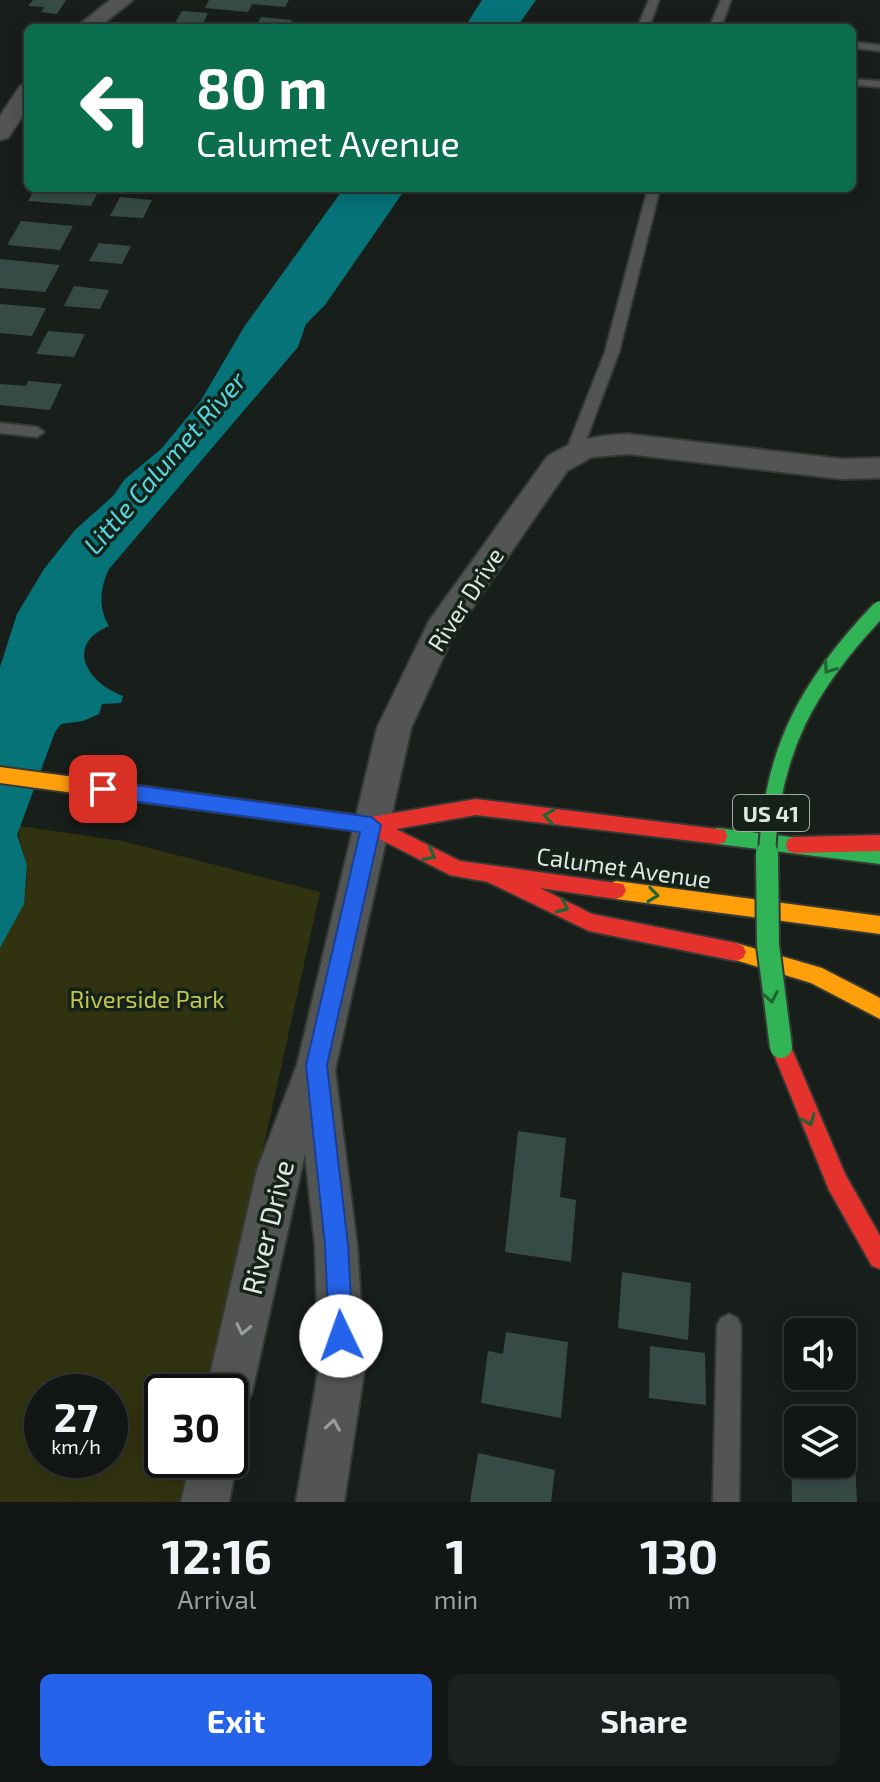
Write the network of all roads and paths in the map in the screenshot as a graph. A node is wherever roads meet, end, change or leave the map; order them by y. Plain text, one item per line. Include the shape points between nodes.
1 (123, 0) edge
2 (654, 0) edge
3 (726, 0) edge
4 (90, 24) edge
5 (645, 24) edge
6 (717, 24) edge
7 (856, 45) edge
8 (880, 48) edge
9 (856, 82) edge
10 (880, 84) edge
11 (24, 96) edge
12 (4, 119) edge
13 (653, 192) edge
14 (0, 428) edge
15 (37, 432) dead end
16 (574, 451) junction
17 (880, 468) edge
18 (880, 609) edge
19 (0, 775) edge
20 (371, 825) junction
21 (880, 843) edge
22 (795, 845) junction
23 (880, 856) edge
24 (492, 874) junction
25 (880, 925) edge
26 (880, 1009) edge
27 (317, 1065) junction
28 (880, 1258) edge
29 (729, 1326) dead end
30 (233, 1374) edge
31 (210, 1478) edge
32 (205, 1502) edge
33 (320, 1502) edge
34 (726, 1502) edge

1 - 4 street
2 - 5 lane
3 - 6 lane
7 - 8 lane
9 - 10 lane
11 - 12 street
13 - 16 lane via 612,352
14 - 15 lane
16 - 17 street via 628,444 842,469
16 - 20 street, River Drive via 557,464 440,630 394,728
18 -> 28 main road, US 41, bridge via 838,654 788,741 775,784 764,879 766,972 781,1047 810,1126 852,1214
19 - 20 main road, Calumet Avenue
22 -> 20 main road, Calumet Avenue via 476,807
20 -> 24 main road, Calumet Avenue via 457,869
20 - 27 street, River Drive
21 - 22 main road
22 - 23 main road, Calumet Avenue
24 -> 25 main road, Calumet Avenue
24 -> 26 main road via 600,925 706,943 806,971
27 -> 30 street, River Drive via 278,1170
33 -> 27 street, River Drive via 342,1366 336,1245
29 - 34 lane
31 - 32 street

